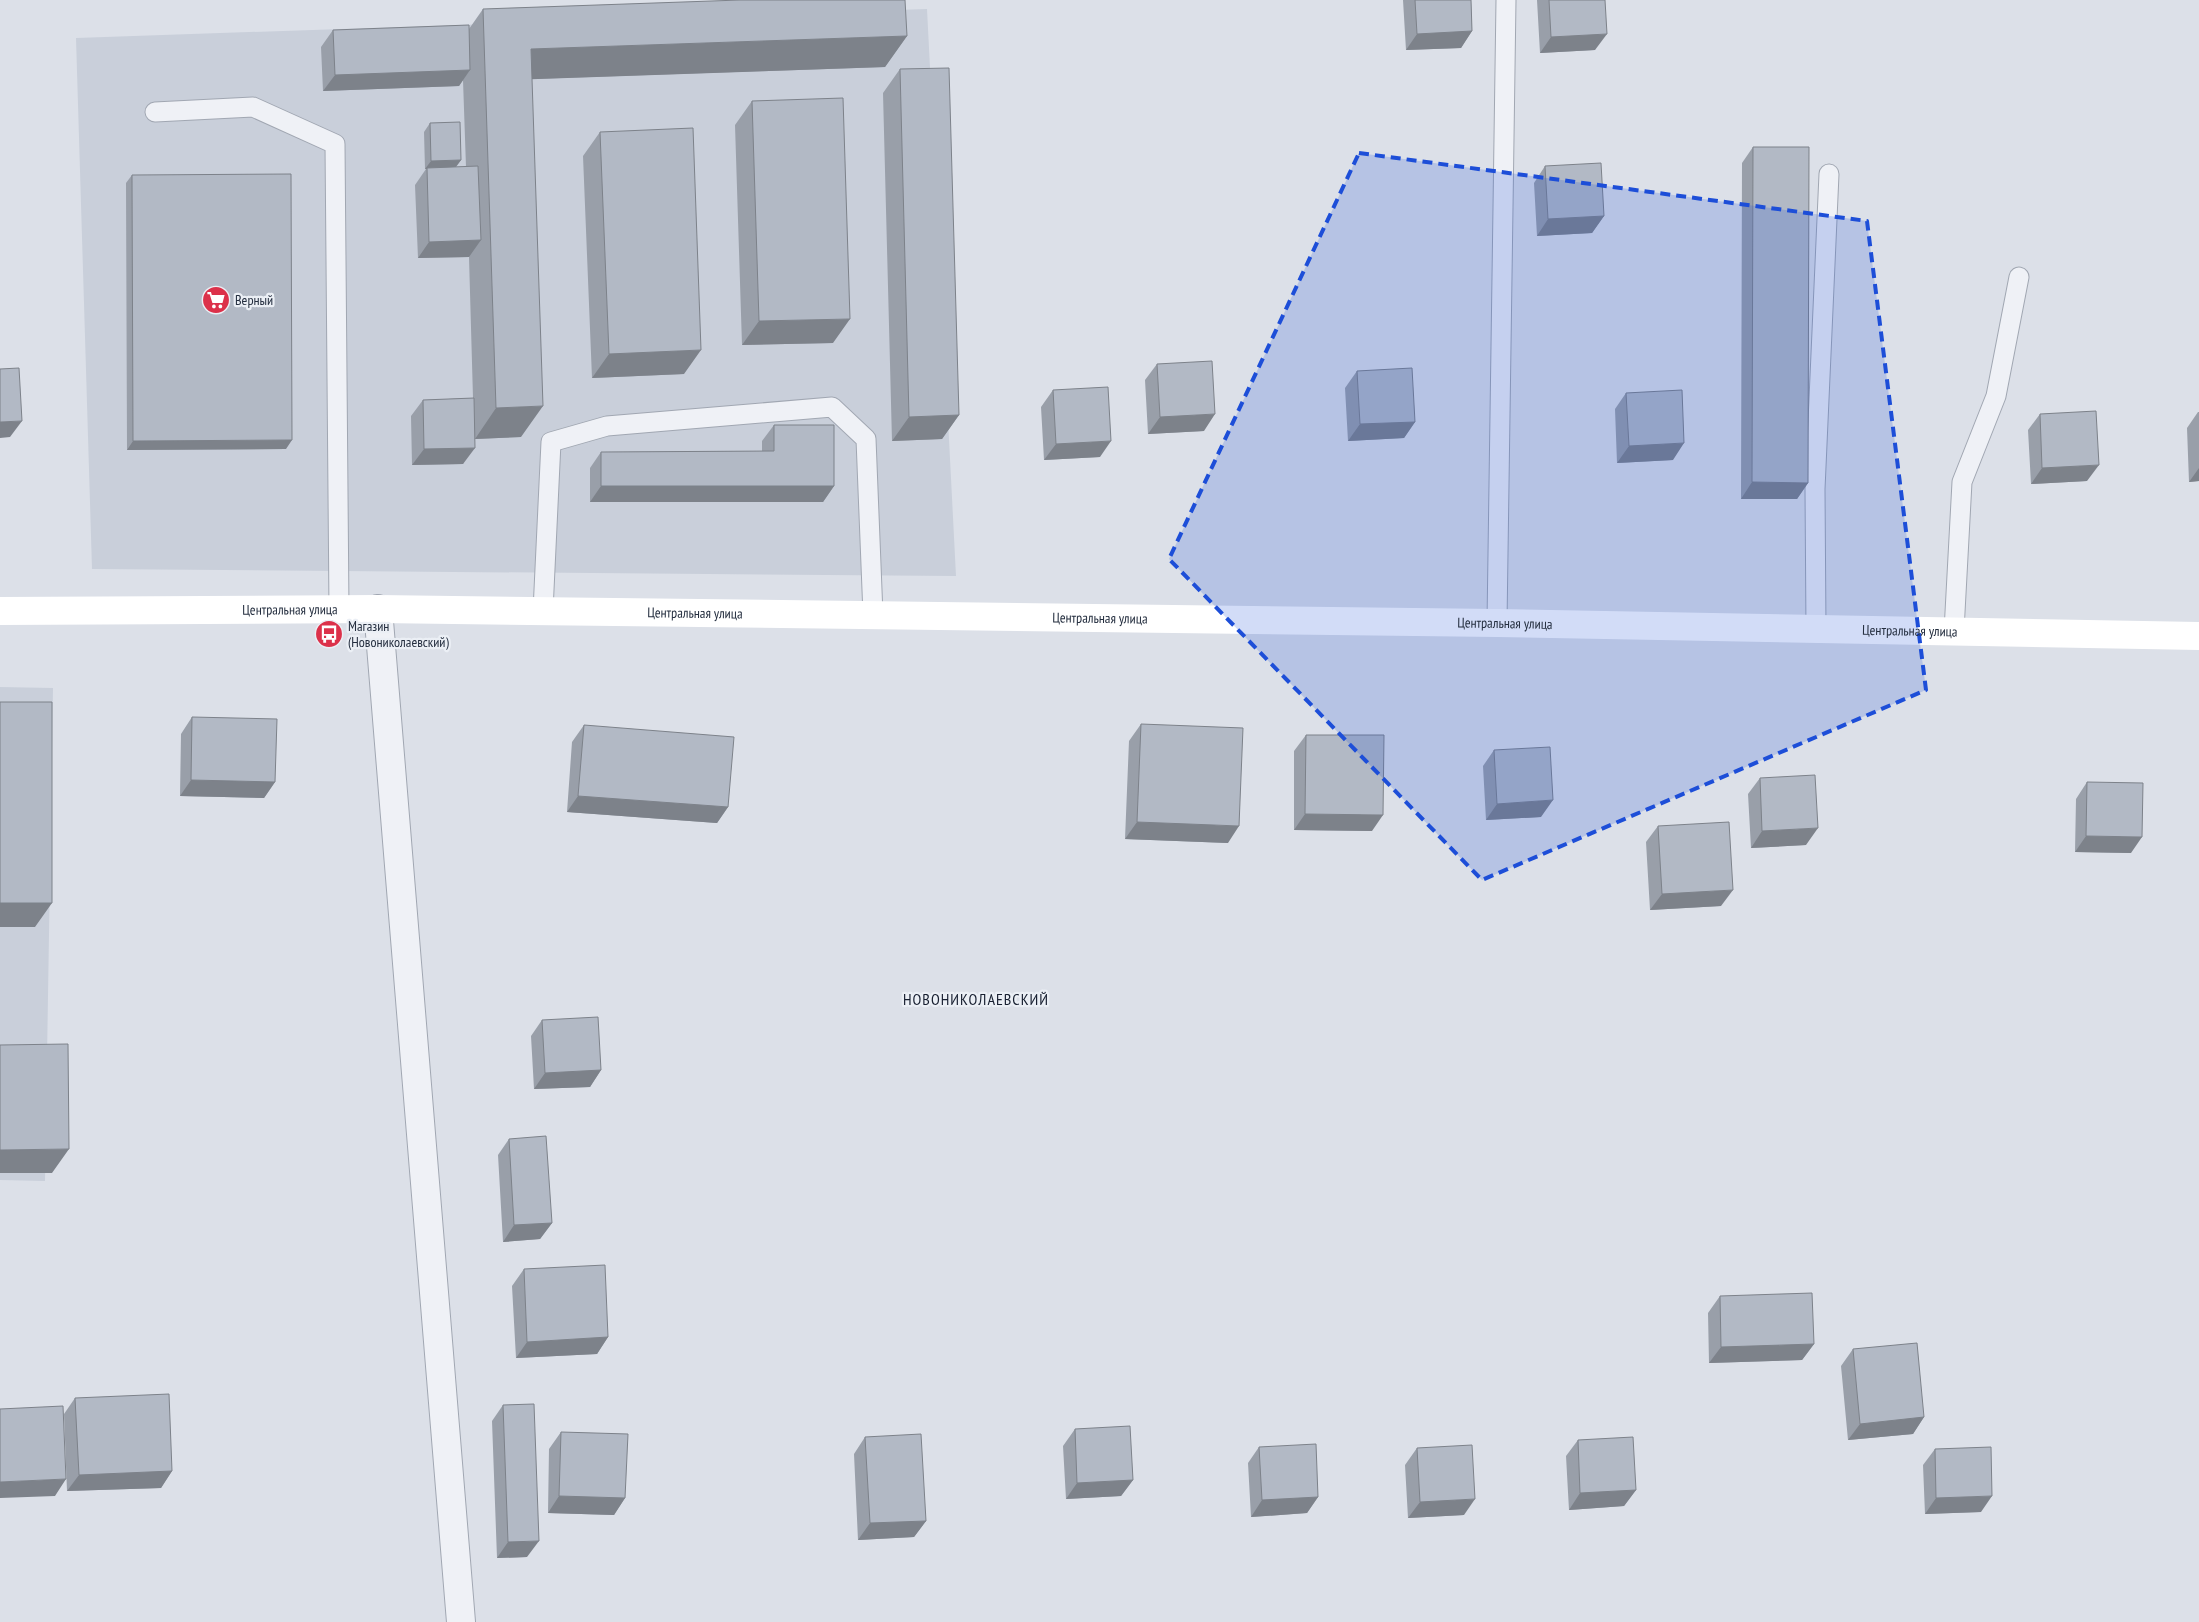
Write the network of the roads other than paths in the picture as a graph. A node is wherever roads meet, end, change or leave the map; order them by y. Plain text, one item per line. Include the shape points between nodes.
1 (1506, 0) edge
2 (155, 112) dead end
3 (1830, 174) dead end
4 (2019, 277) dead end
5 (339, 609) junction
6 (378, 609) junction
7 (0, 611) edge
8 (544, 611) junction
9 (872, 615) junction
10 (1497, 623) junction
11 (1816, 629) junction
12 (1954, 631) junction
13 (2199, 636) edge
14 (461, 1622) edge

1 - 10 lane
2 - 5 lane via 253,107 335,144
3 - 11 lane via 1815,489
4 - 12 lane via 1996,396 1962,482
5 - 6 main road, Центральная улица
5 - 7 main road, Центральная улица
6 - 8 main road, Центральная улица
6 - 14 street
8 - 9 main road, Центральная улица
8 - 9 lane via 551,442 607,426 832,407 866,439
9 - 10 main road, Центральная улица
10 - 11 main road, Центральная улица
11 - 12 main road, Центральная улица
12 - 13 main road, Центральная улица

